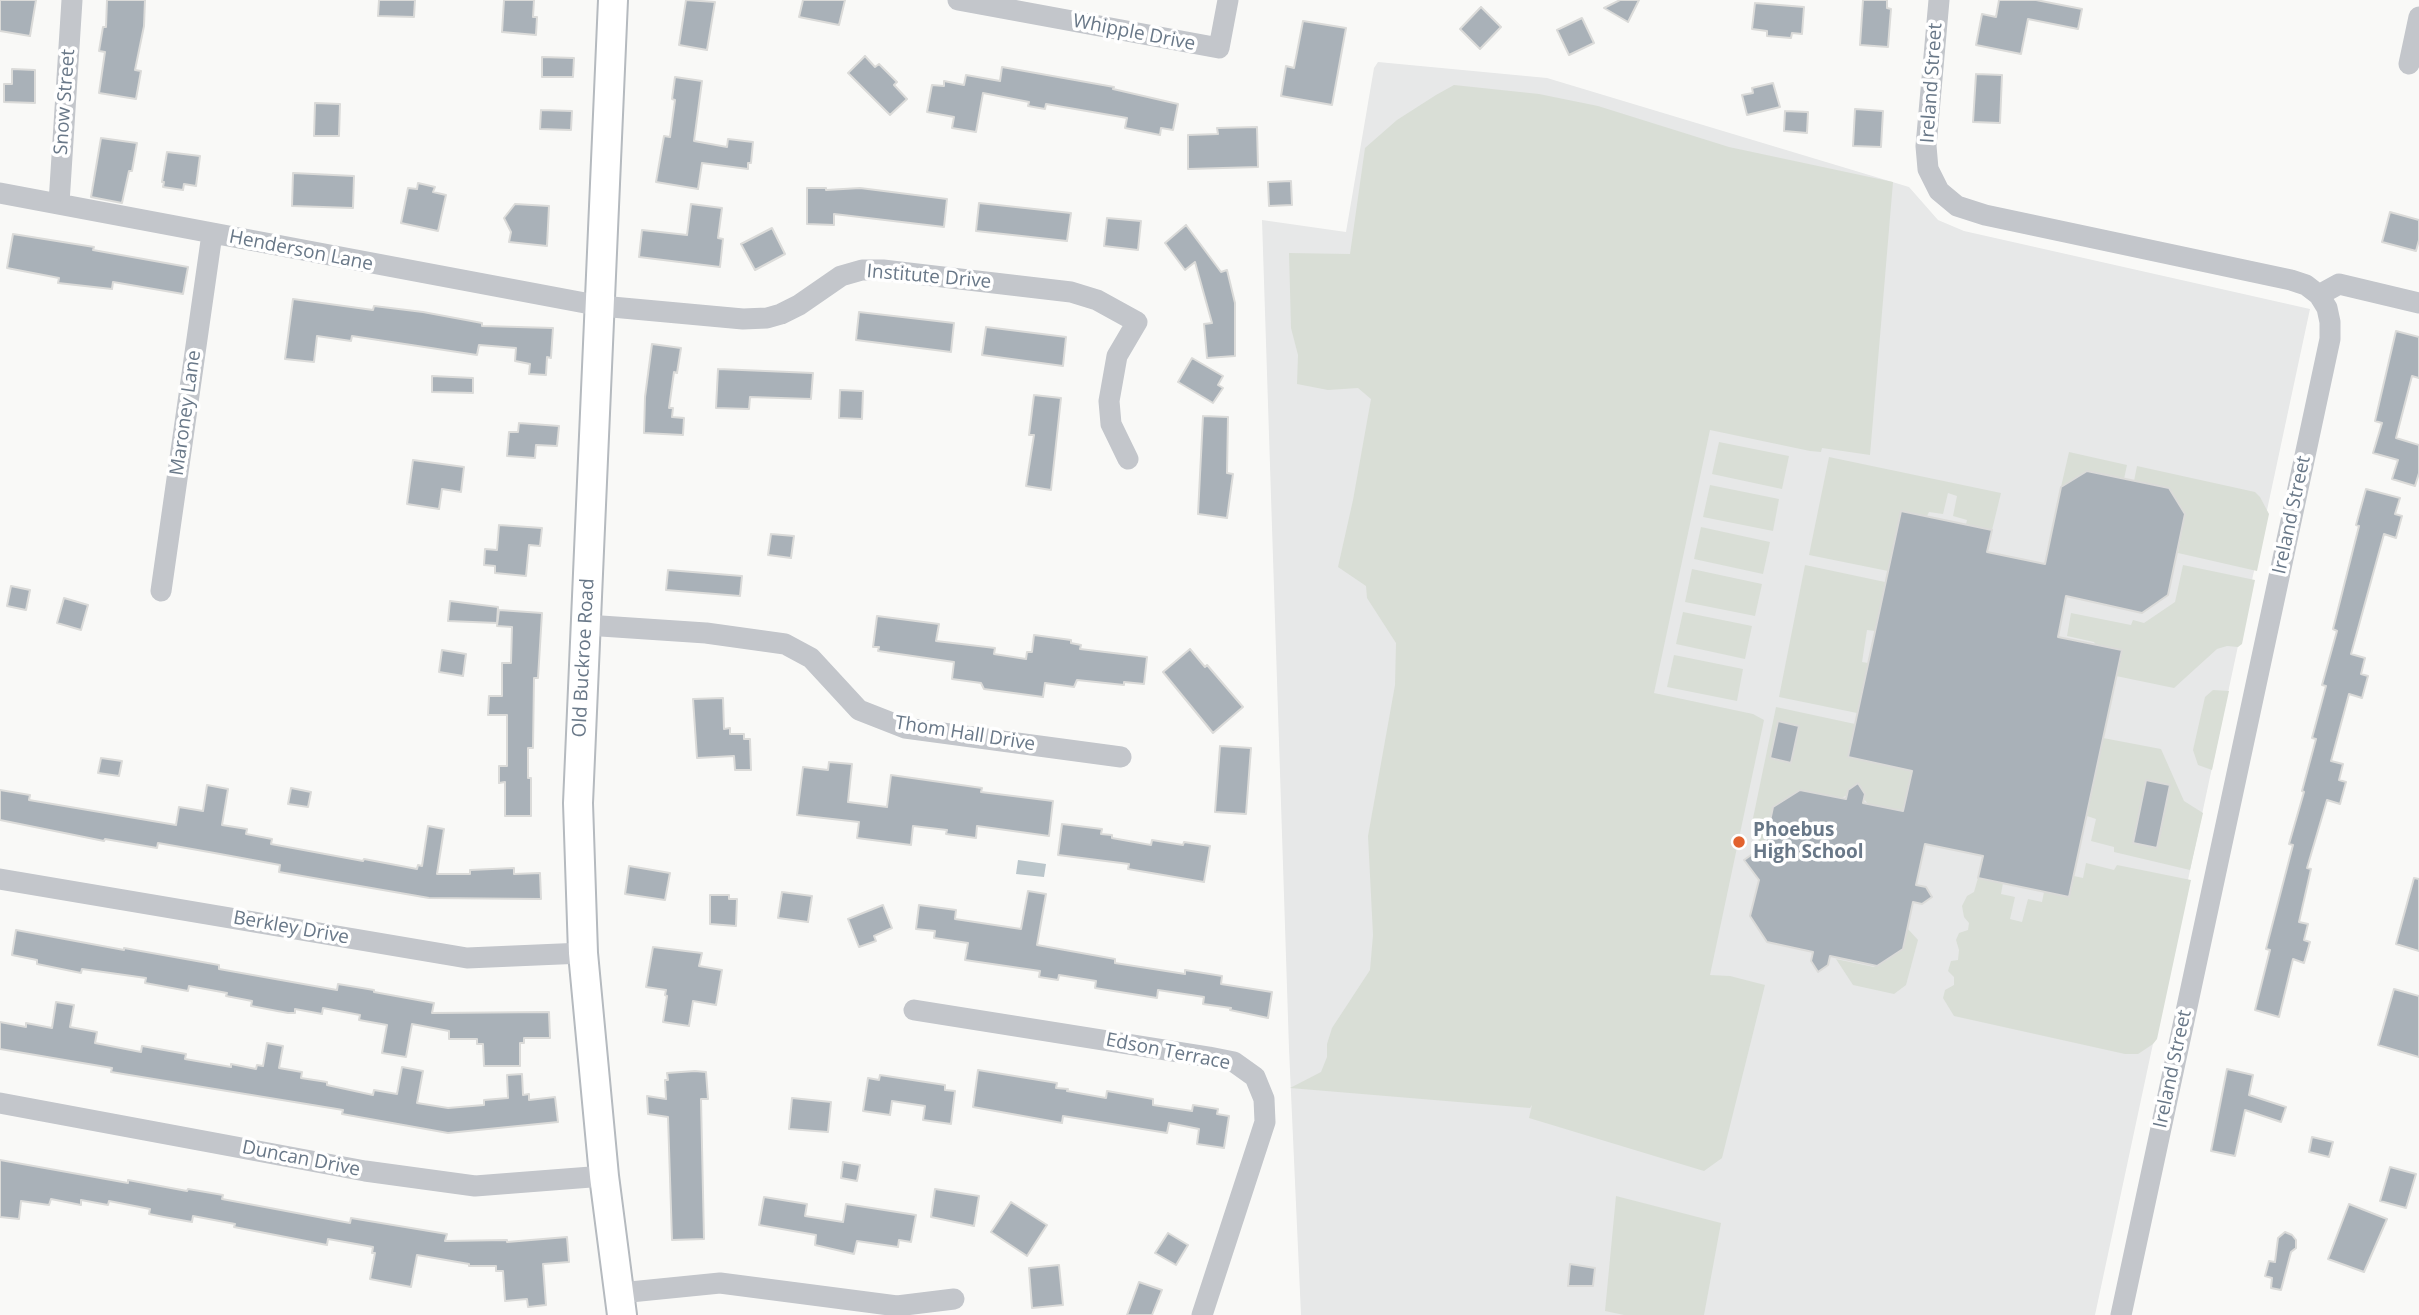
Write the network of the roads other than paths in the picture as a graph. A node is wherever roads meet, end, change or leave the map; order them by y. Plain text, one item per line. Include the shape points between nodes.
1 (72, 0) edge
2 (614, 0) edge
3 (958, 0) edge
4 (1228, 0) edge
5 (1939, 0) edge
6 (2419, 17) edge
7 (2409, 64) dead end
8 (0, 193) edge
9 (58, 204) junction
10 (212, 234) junction
11 (2319, 295) junction
12 (2419, 303) edge
13 (601, 306) junction
14 (1128, 459) dead end
15 (161, 592) dead end
16 (586, 625) junction
17 (1121, 757) dead end
18 (0, 879) edge
19 (583, 953) junction
20 (914, 1010) dead end
21 (0, 1103) edge
22 (604, 1176) junction
23 (954, 1299) dead end
24 (621, 1304) edge
25 (1202, 1315) edge
26 (2121, 1315) edge

1 - 9 street, Snow Street
2 - 13 street, Old Buckroe Road
3 - 4 street, Whipple Drive via 1219,48
5 - 11 street, Ireland Street via 1928,169 1940,191 1957,206 2291,280
6 - 7 street
8 - 9 street, Henderson Lane
9 - 10 street, Henderson Lane
10 - 13 street, Henderson Lane
10 - 15 street, Maroney Lane
11 - 12 street via 2339,284
11 - 26 street, Ireland Street via 2327,308 2330,339
13 - 14 street, Institute Drive via 743,320 767,318 799,304 841,276 862,270 1071,292 1137,322 1117,356 1109,401 1111,424
13 - 16 street, Old Buckroe Road
16 - 17 street, Thom Hall Drive via 785,644 811,659 859,710 905,728
16 - 19 street, Old Buckroe Road via 578,803
18 - 19 street, Berkley Drive via 467,958
19 - 22 street, Old Buckroe Road
20 - 25 street, Edson Terrace via 1209,1057 1234,1062 1255,1077 1264,1098 1265,1122
21 - 22 street, Duncan Drive via 365,1171 475,1186
22 - 24 street, Old Buckroe Road
23 - 24 street via 897,1306 720,1283

